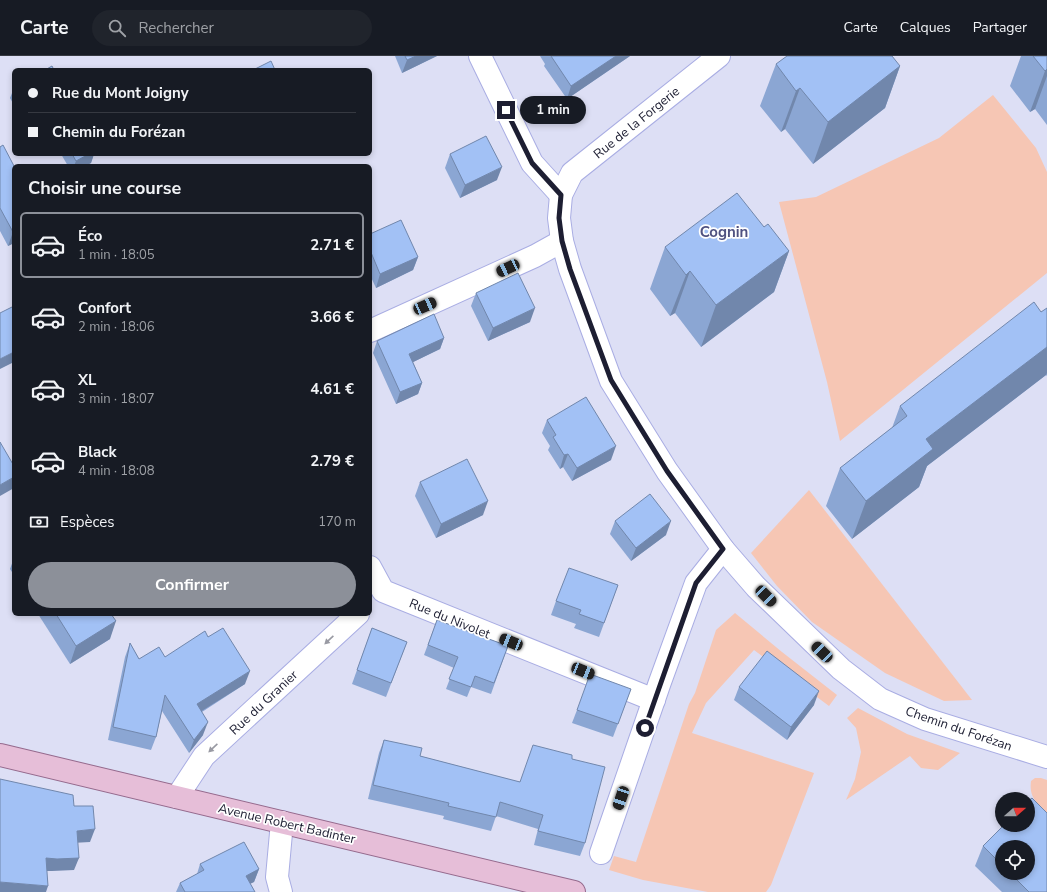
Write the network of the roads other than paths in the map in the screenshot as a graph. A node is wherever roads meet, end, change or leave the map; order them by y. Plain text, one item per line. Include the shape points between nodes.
1 (480, 56) edge
2 (719, 56) edge
3 (561, 195) junction
4 (562, 241) junction
5 (372, 330) edge
6 (723, 549) junction
7 (372, 578) edge
8 (376, 597) edge
9 (356, 616) edge
10 (654, 700) junction
11 (0, 755) edge
12 (1047, 757) edge
13 (177, 797) junction
14 (282, 822) junction
15 (601, 853) dead end
16 (281, 892) edge
17 (574, 892) edge

1 - 3 street via 532,163
2 - 3 street, Rue de la Forgerie via 572,173
3 - 4 street, Chemin du Forézan via 559,218
4 - 5 street via 535,256
4 - 6 street, Chemin du Forézan via 611,380 667,471
6 - 10 street via 696,583
6 - 12 street, Chemin du Forézan via 756,587 841,669 880,699 925,719
7 - 8 street, Rue du Nivolet
8 - 10 street, Rue du Nivolet
9 -> 13 street, Rue du Granier via 204,756
10 - 15 street
11 - 13 main road, Avenue Robert Badinter
13 - 14 main road, Avenue Robert Badinter
14 - 16 street via 277,876
14 - 17 main road, Avenue Robert Badinter

